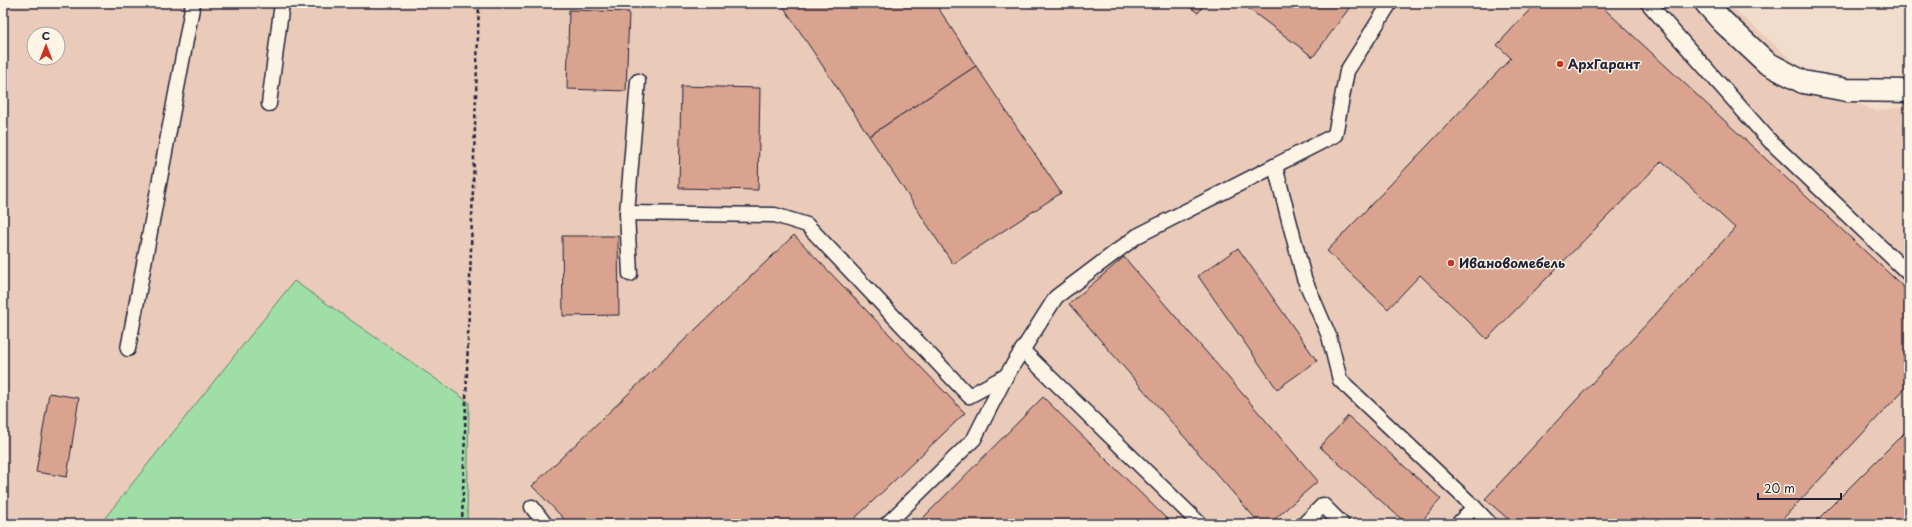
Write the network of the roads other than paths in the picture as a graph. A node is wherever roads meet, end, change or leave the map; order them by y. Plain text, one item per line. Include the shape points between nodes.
1 (193, 3) edge
2 (282, 3) edge
3 (1390, 3) edge
4 (1648, 3) edge
5 (1706, 3) edge
6 (638, 81) dead end
7 (1909, 91) edge
8 (268, 104) dead end
9 (1275, 166) junction
10 (627, 213) junction
11 (630, 274) dead end
12 (1909, 274) edge
13 (128, 349) dead end
14 (1022, 350) junction
15 (1006, 376) junction
16 (532, 507) dead end
17 (1474, 507) junction
18 (545, 524) edge
19 (888, 524) edge
20 (1200, 524) edge
21 (1304, 524) edge
22 (1342, 524) edge
23 (1458, 524) edge
24 (1490, 524) edge

1 - 13 lane
2 - 8 lane
3 - 9 lane via 1347,71 1335,135
4 - 12 lane via 1770,141
5 - 7 street via 1767,63 1803,82 1847,90
6 - 10 lane
9 - 14 lane via 1137,236 1056,297
9 - 17 lane via 1304,278 1330,336 1340,380
10 - 11 lane
10 - 15 lane via 775,215 807,225 969,396
14 - 15 lane
14 - 20 lane
15 - 19 lane via 974,439
16 - 18 lane
17 - 23 lane
17 - 24 lane
21 - 22 lane via 1323,505

